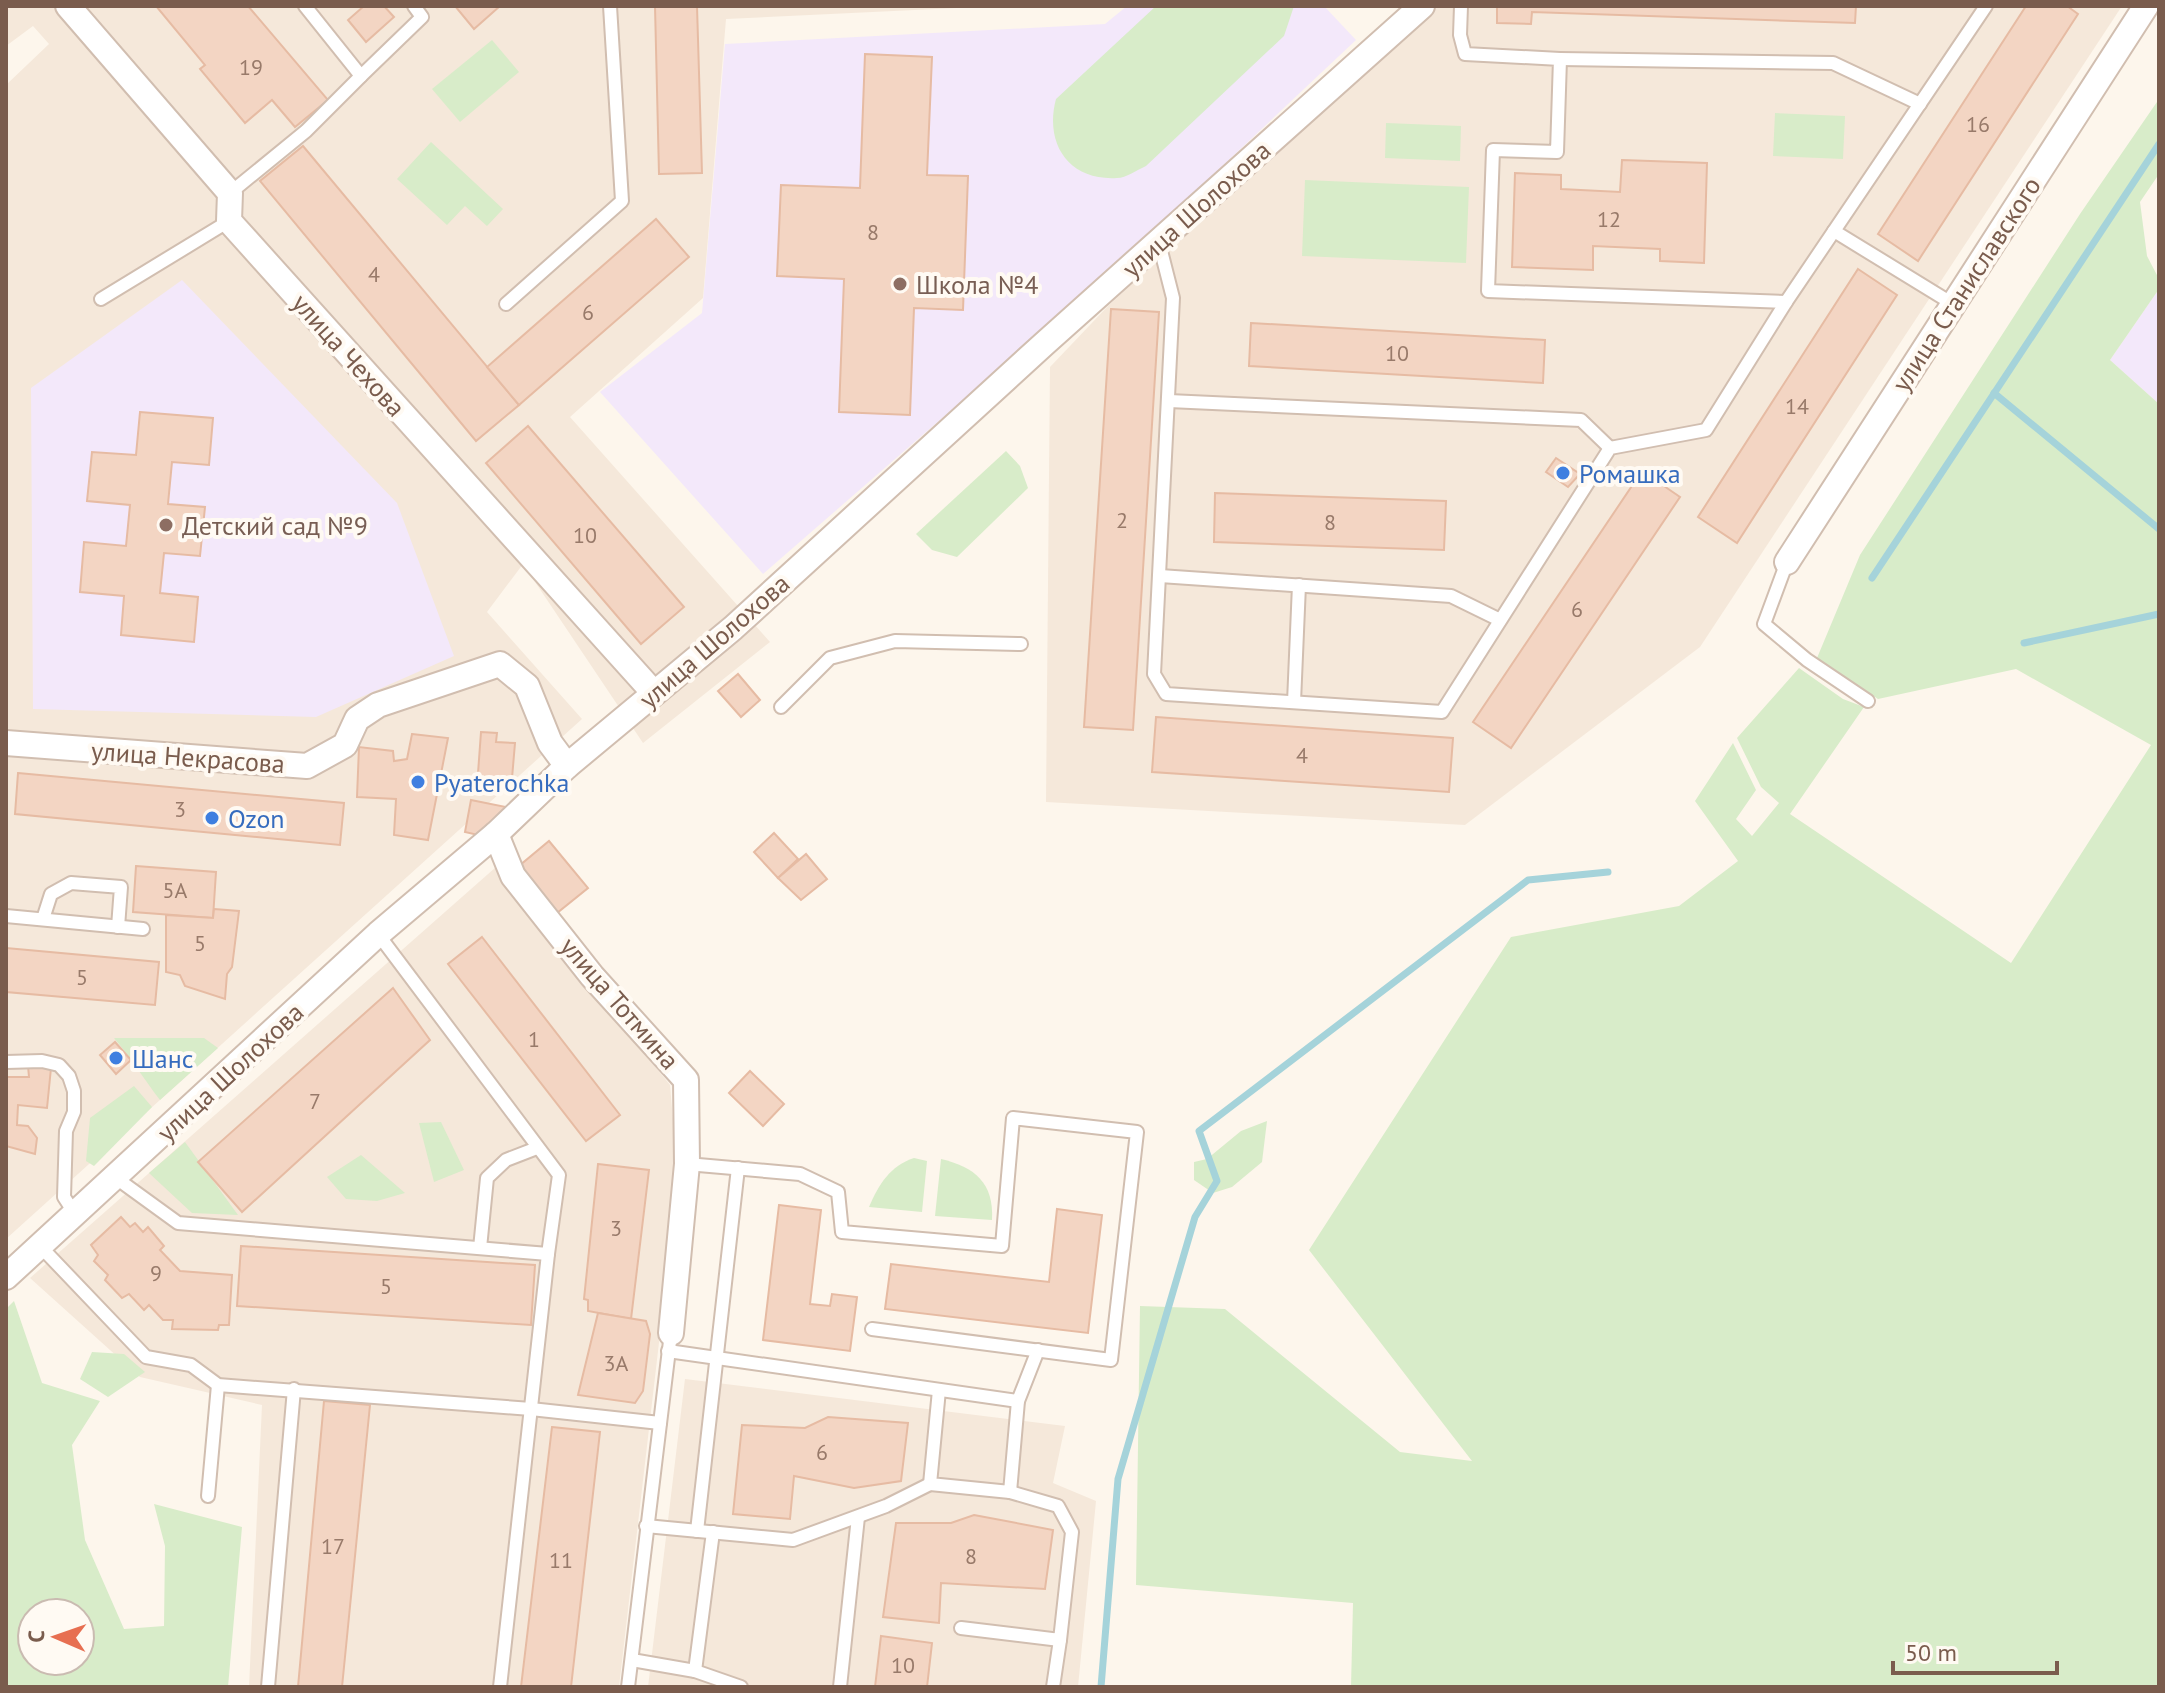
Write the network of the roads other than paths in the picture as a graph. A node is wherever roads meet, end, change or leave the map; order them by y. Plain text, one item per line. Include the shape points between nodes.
1 (68, 6) edge
2 (305, 6) edge
3 (414, 6) edge
4 (610, 6) edge
5 (1422, 6) edge
6 (1461, 6) edge
7 (1986, 6) edge
8 (2146, 6) edge
9 (1560, 59) junction
10 (361, 76) junction
11 (1920, 104) junction
12 (230, 193) junction
13 (229, 221) junction
14 (1834, 231) junction
15 (1159, 243) junction
16 (101, 299) dead end
17 (1786, 302) junction
18 (506, 304) dead end
19 (1953, 304) junction
20 (1169, 401) junction
21 (1610, 448) junction
22 (1787, 562) joint
23 (1160, 576) junction
24 (1299, 585) junction
25 (1500, 620) junction
26 (1021, 644) dead end
27 (654, 693) junction
28 (1868, 701) dead end
29 (1294, 702) junction
30 (781, 707) dead end
31 (6, 743) edge
32 (567, 766) junction
33 (496, 834) junction
34 (6, 916) edge
35 (43, 919) junction
36 (118, 927) junction
37 (143, 929) dead end
38 (378, 934) junction
39 (6, 1062) edge
40 (537, 1148) junction
41 (687, 1164) junction
42 (738, 1168) junction
43 (116, 1178) junction
44 (75, 1214) junction
45 (40, 1246) junction
46 (480, 1248) junction
47 (548, 1254) junction
48 (6, 1277) edge
49 (872, 1329) dead end
50 (670, 1342) junction
51 (1038, 1350) junction
52 (717, 1358) junction
53 (218, 1385) junction
54 (294, 1389) junction
55 (939, 1390) junction
56 (1018, 1401) junction
57 (531, 1409) junction
58 (660, 1423) junction
59 (930, 1484) junction
60 (1010, 1492) junction
61 (208, 1496) dead end
62 (858, 1517) junction
63 (646, 1526) junction
64 (697, 1531) junction
65 (713, 1532) junction
66 (961, 1628) dead end
67 (1060, 1640) junction
68 (632, 1660) junction
69 (695, 1671) junction
70 (268, 1687) edge
71 (500, 1687) edge
72 (628, 1687) edge
73 (741, 1687) edge
74 (840, 1687) edge
75 (1053, 1687) edge

1 - 12 street
2 - 10 lane
3 - 10 lane via 422,17
4 - 18 lane via 622,201
5 - 15 street, улица Шолохова
6 - 9 lane via 1465,54
7 - 11 lane
8 - 19 street, улица Станиславского
9 - 11 lane via 1833,63
9 - 17 lane via 1557,152 1493,150 1488,291
10 - 12 lane via 306,131
11 - 14 lane
12 - 13 street
13 - 16 lane
13 - 27 street, улица Чехова
14 - 17 lane
14 - 19 lane
15 - 20 lane via 1173,298
15 - 27 street, улица Шолохова via 733,628
17 - 21 lane via 1706,430
19 - 22 street, улица Станиславского
20 - 21 lane via 1581,420
20 - 23 lane
21 - 25 lane
22 - 28 lane via 1764,624
23 - 24 lane
23 - 29 lane via 1154,674 1166,694
24 - 25 lane via 1451,596
24 - 29 lane
25 - 29 lane via 1442,712
26 - 30 lane via 895,641 830,658
27 - 32 street, улица Шолохова
31 - 32 street, улица Некрасова via 307,766 345,745 357,719 378,705 500,664 527,686 550,743
32 - 33 street, улица Шолохова
33 - 38 street, улица Шолохова
33 - 41 street, улица Тотмина via 513,876 592,976 686,1080
34 - 35 lane
35 - 36 lane
35 - 36 lane via 51,894 71,883 121,887
36 - 37 lane
38 - 40 lane
38 - 43 street, улица Шолохова
39 - 44 lane via 42,1061 59,1065 69,1076 74,1112 66,1131 64,1197
40 - 46 lane via 506,1160 487,1178
40 - 47 lane via 559,1175
41 - 42 lane
41 - 50 street, улица Тотмина
42 - 51 lane via 800,1174 838,1192 842,1232 1002,1246 1013,1118 1137,1132 1111,1360
42 - 52 lane
43 - 44 street, улица Шолохова
43 - 46 lane via 178,1223
44 - 45 street, улица Шолохова
45 - 48 street, улица Шолохова
45 - 53 lane via 146,1357 191,1365
46 - 47 lane
47 - 57 lane
49 - 51 lane
50 - 52 lane
50 - 58 lane
51 - 56 lane
52 - 55 lane
52 - 64 lane
53 - 54 lane
53 - 61 lane
54 - 57 lane
54 - 70 lane
55 - 56 lane
55 - 59 lane
56 - 60 lane
57 - 58 lane
57 - 71 lane
58 - 63 lane
59 - 60 lane
59 - 62 lane
60 - 67 lane via 1058,1506 1072,1532
62 - 65 lane via 793,1540
62 - 74 lane
63 - 64 lane
63 - 68 lane
64 - 65 lane
65 - 69 lane
66 - 67 lane
67 - 75 lane
68 - 69 lane
68 - 72 lane
69 - 73 lane

